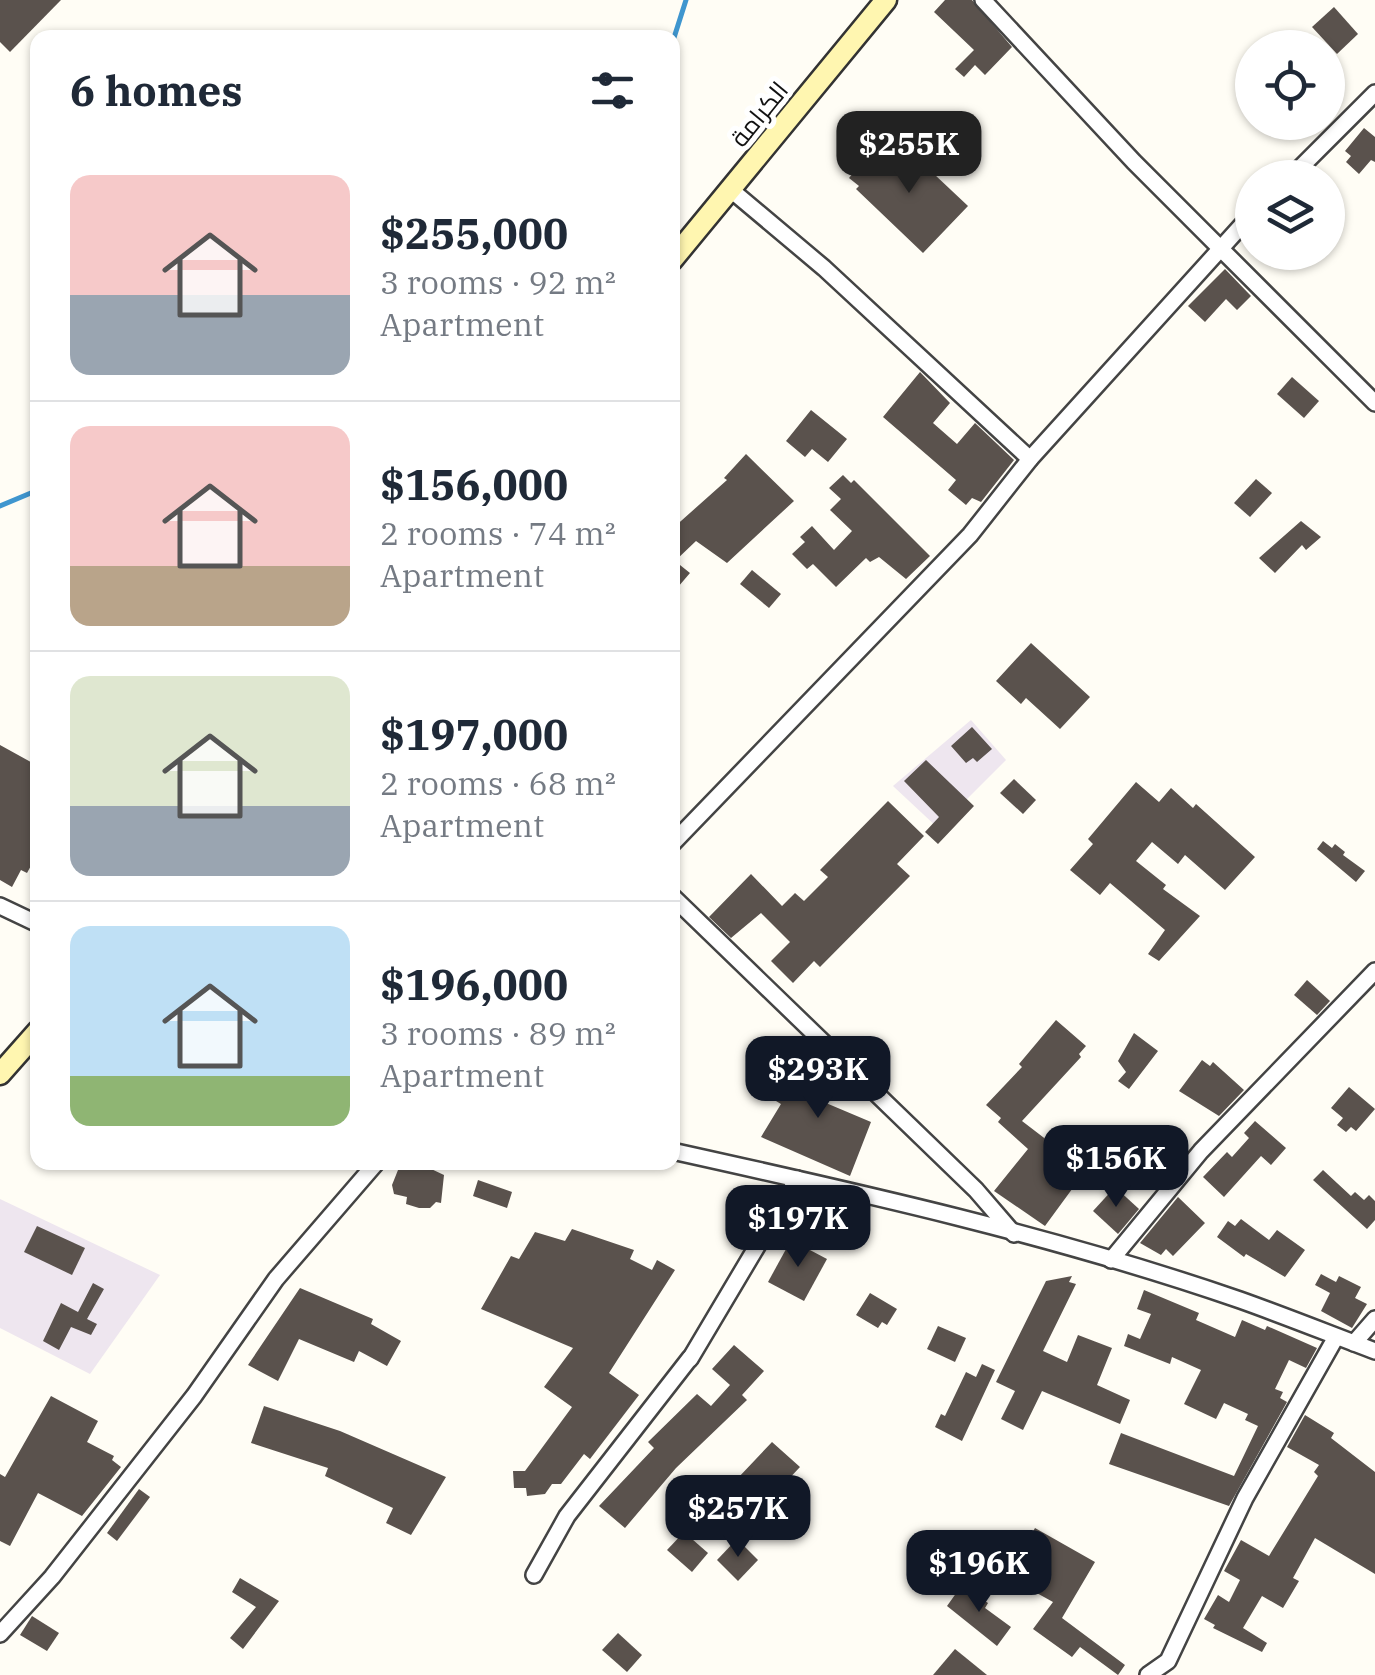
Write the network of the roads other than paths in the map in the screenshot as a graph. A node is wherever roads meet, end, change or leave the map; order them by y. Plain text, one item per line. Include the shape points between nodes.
1 (886, 0) edge
2 (982, 0) edge
3 (1375, 93) edge
4 (1308, 160) edge
5 (730, 189) junction
6 (1235, 231) edge
7 (1218, 248) junction
8 (680, 250) edge
9 (1375, 402) edge
10 (1030, 459) junction
11 (680, 836) edge
12 (680, 904) edge
13 (0, 906) edge
14 (30, 920) edge
15 (1375, 970) edge
16 (30, 1040) edge
17 (0, 1074) edge
18 (680, 1153) edge
19 (371, 1170) edge
20 (797, 1179) junction
21 (1014, 1234) junction
22 (1110, 1260) junction
23 (1375, 1319) edge
24 (1336, 1336) junction
25 (1354, 1343) junction
26 (1375, 1351) edge
27 (534, 1575) dead end
28 (0, 1634) edge
29 (1148, 1675) edge

1 - 5 main road, الكرامة
2 - 7 street
3 - 4 street
5 - 8 main road, الكرامة
5 - 10 street
6 - 7 street
7 - 9 street
7 - 10 street
10 - 11 street via 970,536
12 - 21 street
13 - 14 street
15 - 22 street via 1201,1151
16 - 17 main road
18 - 20 street
19 - 28 street via 276,1279 194,1396
20 - 21 street
20 - 27 street via 690,1358 567,1516
21 - 22 street
22 - 24 street
23 - 25 street
24 - 25 street
24 - 29 street via 1245,1498 1168,1661
25 - 26 street

